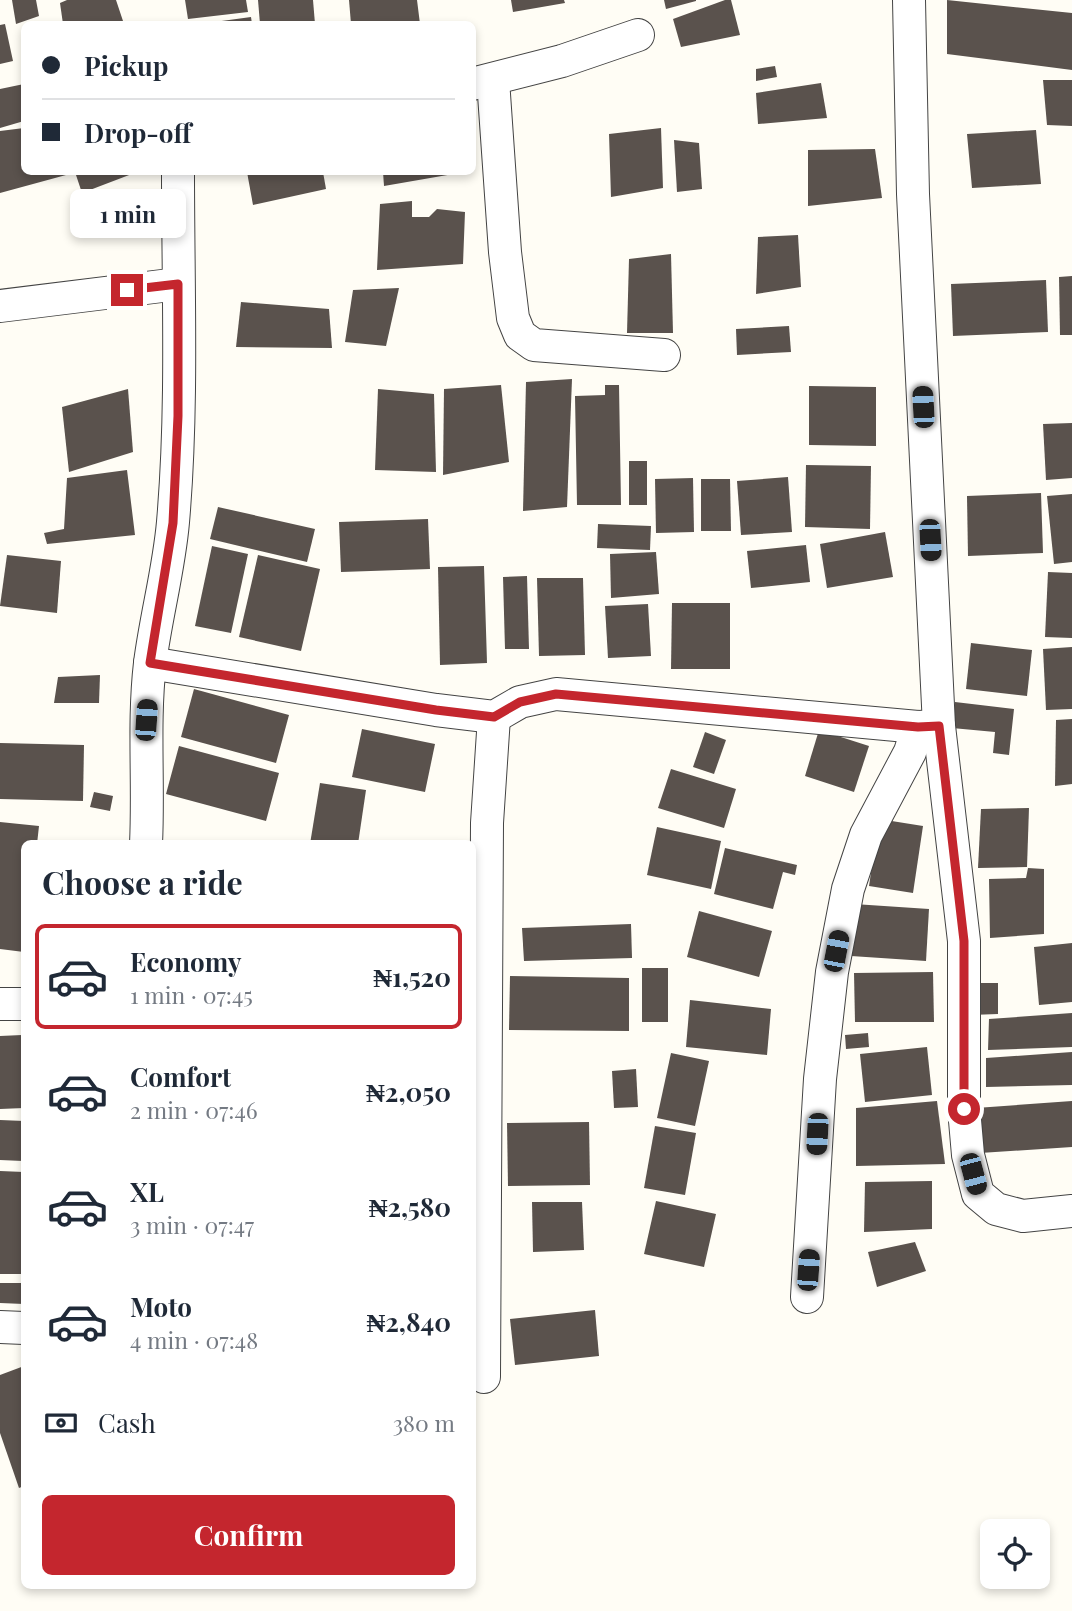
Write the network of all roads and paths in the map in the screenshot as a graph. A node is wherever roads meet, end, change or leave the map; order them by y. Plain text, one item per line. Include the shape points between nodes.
1 (909, 0) edge
2 (638, 35) dead end
3 (483, 82) edge
4 (178, 175) edge
5 (178, 284) junction
6 (0, 306) edge
7 (664, 355) dead end
8 (150, 663) junction
9 (494, 717) junction
10 (929, 726) junction
11 (146, 840) edge
12 (0, 1004) edge
13 (21, 1004) edge
14 (1072, 1211) edge
15 (807, 1297) dead end
16 (0, 1327) edge
17 (21, 1328) edge
18 (484, 1377) dead end

1 - 10 street
2 - 3 street
3 - 7 street via 513,318 520,335 534,345
4 - 5 street
5 - 6 street
5 - 8 street via 173,523
8 - 9 street
8 - 11 street
9 - 10 street via 520,702 556,694
9 - 18 street via 487,823
10 - 14 street via 964,941 964,1109 968,1155 978,1194 996,1209 1023,1216
10 - 15 street via 866,835 848,889 832,972 820,1079
12 - 13 street
16 - 17 street

